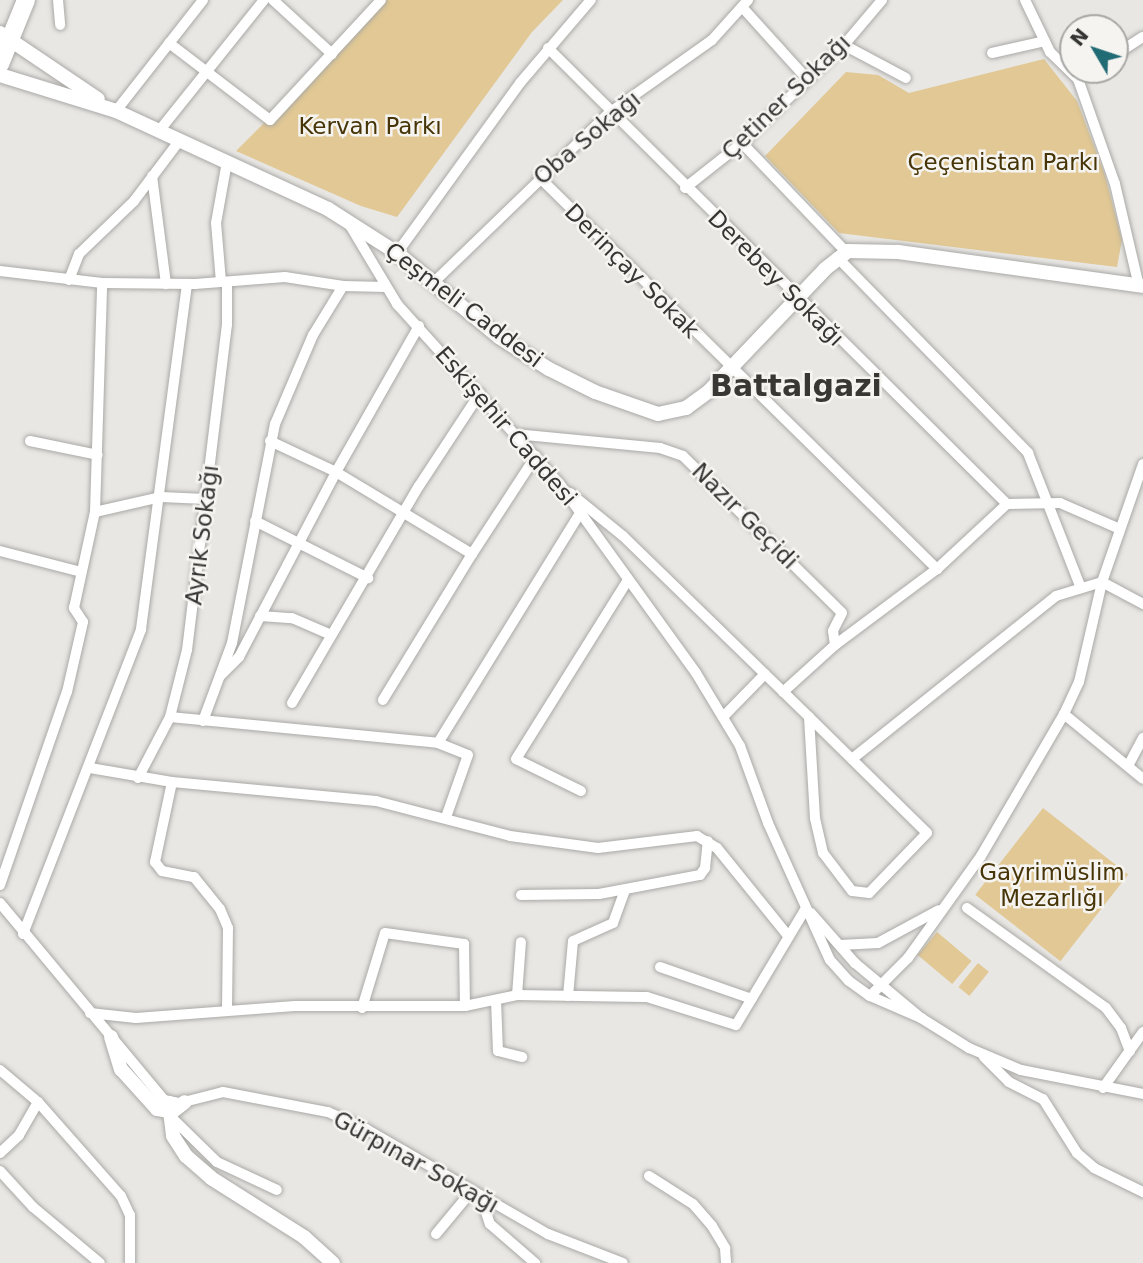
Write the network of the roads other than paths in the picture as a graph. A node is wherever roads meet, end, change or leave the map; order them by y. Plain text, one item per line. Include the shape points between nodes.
1 (26, 0) edge
2 (58, 0) edge
3 (202, 0) edge
4 (264, 0) edge
5 (273, 0) edge
6 (381, 0) edge
7 (591, 0) edge
8 (882, 0) edge
9 (1025, 0) edge
10 (745, 3) edge
11 (60, 25) dead end
12 (5, 37) edge
13 (1045, 41) junction
14 (169, 43) junction
15 (844, 45) junction
16 (548, 48) junction
17 (992, 53) dead end
18 (332, 54) junction
19 (1059, 57) edge
20 (0, 64) edge
21 (207, 71) junction
22 (0, 75) edge
23 (906, 78) dead end
24 (808, 80) junction
25 (1080, 84) edge
26 (116, 111) junction
27 (610, 113) junction
28 (159, 131) junction
29 (180, 140) junction
30 (742, 143) junction
31 (227, 162) junction
32 (152, 176) junction
33 (539, 177) junction
34 (685, 188) junction
35 (346, 219) junction
36 (397, 253) junction
37 (842, 255) junction
38 (0, 271) edge
39 (69, 280) junction
40 (224, 282) junction
41 (102, 283) junction
42 (433, 283) junction
43 (166, 284) junction
44 (187, 284) junction
45 (343, 286) junction
46 (1141, 286) edge
47 (386, 287) junction
48 (797, 299) junction
49 (419, 326) junction
50 (731, 370) junction
51 (480, 393) junction
52 (515, 434) junction
53 (30, 441) dead end
54 (270, 441) junction
55 (98, 455) junction
56 (536, 456) junction
57 (1143, 464) edge
58 (336, 471) junction
59 (559, 483) junction
60 (1138, 495) edge
61 (161, 497) junction
62 (206, 499) junction
63 (1044, 502) junction
64 (1007, 504) junction
65 (95, 512) junction
66 (406, 512) junction
67 (580, 513) junction
68 (255, 521) junction
69 (1120, 529) junction
70 (300, 540) junction
71 (0, 551) edge
72 (472, 555) junction
73 (937, 569) junction
74 (81, 572) junction
75 (368, 578) junction
76 (628, 580) junction
77 (1102, 582) junction
78 (1081, 588) junction
79 (1143, 604) edge
80 (260, 616) junction
81 (329, 634) junction
82 (835, 645) junction
83 (765, 674) junction
84 (220, 676) junction
85 (783, 692) junction
86 (383, 699) dead end
87 (292, 703) dead end
88 (1064, 714) junction
89 (170, 716) junction
90 (809, 716) junction
91 (723, 717) junction
92 (203, 721) junction
93 (1143, 738) edge
94 (438, 743) junction
95 (852, 760) junction
96 (1128, 766) junction
97 (89, 768) junction
98 (138, 778) junction
99 (1143, 779) edge
100 (172, 782) junction
101 (581, 791) dead end
102 (446, 817) junction
103 (708, 841) junction
104 (0, 885) edge
105 (624, 892) junction
106 (521, 895) dead end
107 (0, 903) edge
108 (806, 908) junction
109 (967, 908) dead end
110 (941, 909) junction
111 (23, 934) junction
112 (789, 937) junction
113 (521, 942) dead end
114 (840, 945) junction
115 (660, 967) dead end
116 (884, 986) junction
117 (517, 995) junction
118 (568, 996) junction
119 (870, 996) junction
120 (752, 999) junction
121 (496, 1000) junction
122 (465, 1006) junction
123 (362, 1008) junction
124 (227, 1009) junction
125 (90, 1013) junction
126 (921, 1018) junction
127 (1143, 1032) edge
128 (111, 1037) joint
129 (1130, 1051) junction
130 (979, 1053) junction
131 (522, 1057) dead end
132 (0, 1070) edge
133 (1103, 1088) junction
134 (1143, 1094) edge
135 (38, 1102) junction
136 (185, 1102) joint
137 (168, 1108) junction
138 (0, 1153) edge
139 (0, 1171) edge
140 (649, 1176) dead end
141 (277, 1190) dead end
142 (1143, 1192) edge
143 (470, 1193) junction
144 (482, 1200) junction
145 (436, 1234) dead end
146 (100, 1263) edge
147 (130, 1263) edge
148 (333, 1263) edge
149 (535, 1263) edge
150 (623, 1263) edge
151 (726, 1263) edge

1 - 12 main road
2 - 11 street
3 - 14 street
4 - 21 street
5 - 18 street
6 - 18 street
7 - 16 street
8 - 15 street, Çetiner Sokağı
9 - 13 street
10 - 24 street
10 - 27 street, Oba Sokağı via 712,40
12 - 20 main road
12 - 26 street, Çeşmeli Caddesi
13 - 17 street
13 - 19 street
14 - 21 street
14 - 26 street
15 - 23 street
15 - 24 street, Çetiner Sokağı
16 - 27 street, Derebey Sokağı
16 - 36 street
18 - 21 street via 270,120
21 - 28 street
22 - 26 street, Çeşmeli Caddesi
24 - 30 street, Çetiner Sokağı
25 - 46 street via 1115,184
26 - 28 street, Çeşmeli Caddesi
27 - 33 street, Oba Sokağı
27 - 34 street, Derebey Sokağı
28 - 29 street, Çeşmeli Caddesi
29 - 31 street, Çeşmeli Caddesi
29 - 32 street
30 - 34 street, Çetiner Sokağı
30 - 37 street
31 - 35 street, Çeşmeli Caddesi
31 - 40 street, Ayrık Sokağı via 216,223
32 - 39 street via 79,254
32 - 43 street
33 - 42 street, Oba Sokağı
33 - 50 street, Derinçay Sokak
34 - 48 street, Derebey Sokağı
35 - 36 street, Çeşmeli Caddesi
35 - 47 street, Eskişehir Caddesi
36 - 42 street, Çeşmeli Caddesi
37 - 46 street via 863,248
37 - 48 street, Çeşmeli Caddesi
37 - 63 street via 1028,453
38 - 39 street
39 - 41 street
40 - 44 street
40 - 45 street via 285,277
40 - 62 street, Ayrık Sokağı via 228,325
41 - 43 street
41 - 55 street
42 - 50 street, Çeşmeli Caddesi via 549,369 643,411 658,414 687,408
43 - 44 street
44 - 61 street
45 - 47 street
45 - 54 street via 313,335
47 - 49 street, Eskişehir Caddesi
48 - 50 street, Çeşmeli Caddesi
48 - 64 street, Derebey Sokağı
49 - 51 street, Eskişehir Caddesi
49 - 58 street
50 - 73 street, Derinçay Sokak
51 - 52 street, Eskişehir Caddesi
51 - 66 street
52 - 56 street, Eskişehir Caddesi
52 - 82 street, Nazır Geçidi via 660,448 683,456 842,612 833,631
53 - 55 street
54 - 58 street
54 - 68 street
55 - 65 street
56 - 59 street, Eskişehir Caddesi
56 - 72 street
57 - 60 street
58 - 66 street
58 - 70 street
59 - 67 street, Eskişehir Caddesi
59 - 83 street via 623,536
60 - 69 street
61 - 62 street
61 - 65 street
61 - 97 street via 141,629
62 - 89 street, Ayrık Sokağı via 187,650
63 - 64 street
63 - 69 street via 1060,503
63 - 78 street
64 - 73 street
65 - 74 street
66 - 72 street
66 - 75 street
67 - 76 street, Eskişehir Caddesi
67 - 94 street
68 - 70 street
68 - 84 street via 232,643
69 - 77 street
70 - 75 street
70 - 80 street
71 - 74 street
72 - 86 street
73 - 82 street
74 - 104 street via 74,608 82,622 71,674
75 - 81 street
76 - 91 street, Eskişehir Caddesi
76 - 101 street via 516,760
77 - 78 street
77 - 79 street
77 - 88 street via 1079,682
78 - 95 street via 1056,596
80 - 81 street via 292,618
80 - 84 street via 235,663
81 - 87 street
82 - 85 street
83 - 85 street
83 - 91 street
84 - 92 street
85 - 90 street
88 - 96 street
88 - 110 street via 995,834
89 - 92 street
89 - 98 street, Ayrık Sokağı
90 - 95 street
90 - 95 street via 819,842 828,864 852,891 865,895 927,833
91 - 108 street, Eskişehir Caddesi via 740,746
92 - 94 street
93 - 96 street
94 - 102 street via 468,755
96 - 99 street
97 - 98 street
97 - 111 street
98 - 100 street
100 - 102 street via 376,801
100 - 124 street via 155,862 162,871 194,877 220,909 228,928
102 - 103 street via 510,836 598,848 686,835
103 - 105 street via 703,873
103 - 112 street
105 - 106 street
105 - 118 street via 613,923 573,941
107 - 111 street
108 - 112 street
108 - 114 street, Eskişehir Caddesi
108 - 119 street, Eskişehir Caddesi via 830,960
109 - 129 street via 1106,1008
110 - 114 street via 877,943
110 - 116 street
111 - 125 street
112 - 120 street
113 - 117 street
114 - 116 street, Eskişehir Caddesi
115 - 120 street
116 - 119 street
116 - 126 street, Eskişehir Caddesi
117 - 118 street
117 - 121 street
118 - 120 street via 647,997 736,1025
119 - 126 street, Eskişehir Caddesi
121 - 122 street
121 - 131 street via 499,1051
122 - 123 street
122 - 123 street via 464,944 386,933
123 - 124 street
124 - 125 street via 136,1018
125 - 128 street
126 - 130 street, Eskişehir Caddesi
127 - 129 street
128 - 137 street via 121,1069 157,1109
129 - 133 street
130 - 133 street, Eskişehir Caddesi via 1021,1070
130 - 142 street via 1009,1082 1043,1099 1077,1153 1094,1168
132 - 135 street
133 - 134 street, Eskişehir Caddesi
135 - 138 street via 19,1135
135 - 147 street via 121,1196 130,1215
136 - 137 street
136 - 143 street, Gürpınar Sokağı via 223,1092 328,1112 366,1129
137 - 141 street via 217,1162
137 - 148 street via 173,1136 186,1156 211,1178 304,1237
139 - 146 street via 33,1207
140 - 151 street via 693,1204 725,1248
143 - 144 street, Gürpınar Sokağı
143 - 145 street
144 - 149 street via 490,1224
144 - 150 street, Gürpınar Sokağı via 548,1234

